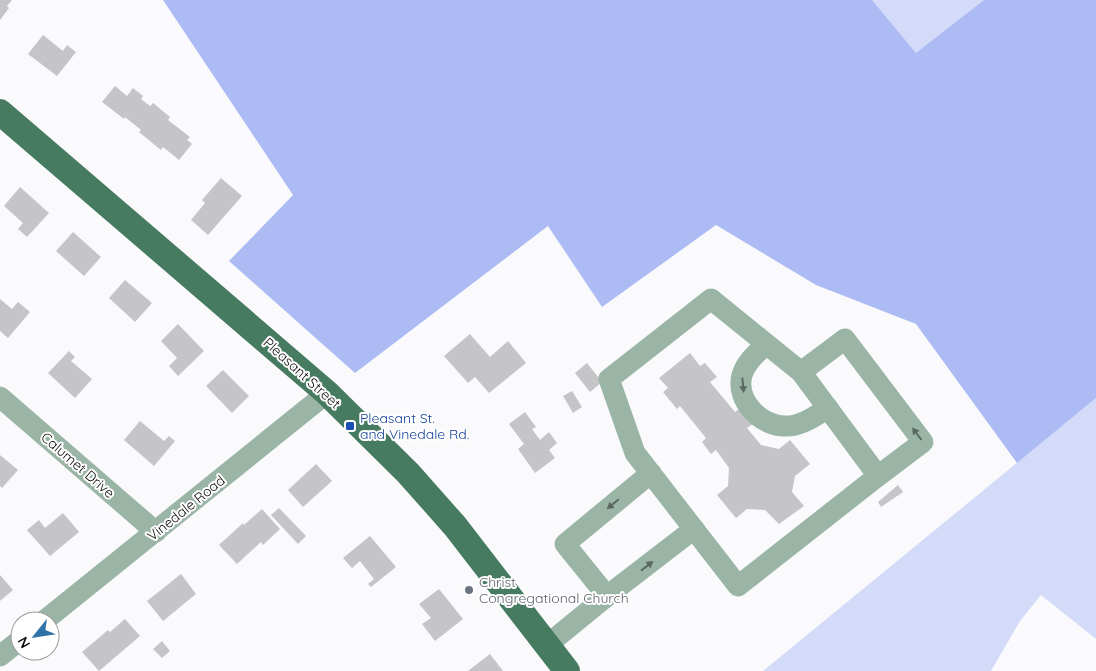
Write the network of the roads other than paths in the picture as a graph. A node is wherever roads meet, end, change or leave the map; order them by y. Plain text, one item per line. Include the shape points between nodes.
1 (0, 112) edge
2 (766, 345) junction
3 (802, 372) junction
4 (327, 394) junction
5 (0, 398) edge
6 (828, 408) junction
7 (651, 473) junction
8 (878, 476) junction
9 (694, 529) junction
10 (156, 532) junction
11 (607, 596) junction
12 (57, 611) edge
13 (548, 646) junction
14 (10, 648) edge
15 (0, 656) edge
16 (567, 671) edge

1 - 4 main road, Pleasant Street
2 - 3 street
2 -> 6 street via 747,363 742,377 743,392 758,417 772,425 787,426 804,423
2 - 7 street via 711,299 609,379 635,453
3 - 6 street
8 -> 3 street via 923,442 845,339
4 - 10 street, Vinedale Road
4 - 13 main road, Pleasant Street via 408,473 455,526
5 - 10 street, Calumet Drive
6 - 8 street
7 - 9 street
7 -> 11 street via 565,544
8 - 9 street via 738,586
11 -> 9 street
10 - 12 street, Vinedale Road
11 - 13 street
13 - 16 main road, Pleasant Street
14 - 15 street

